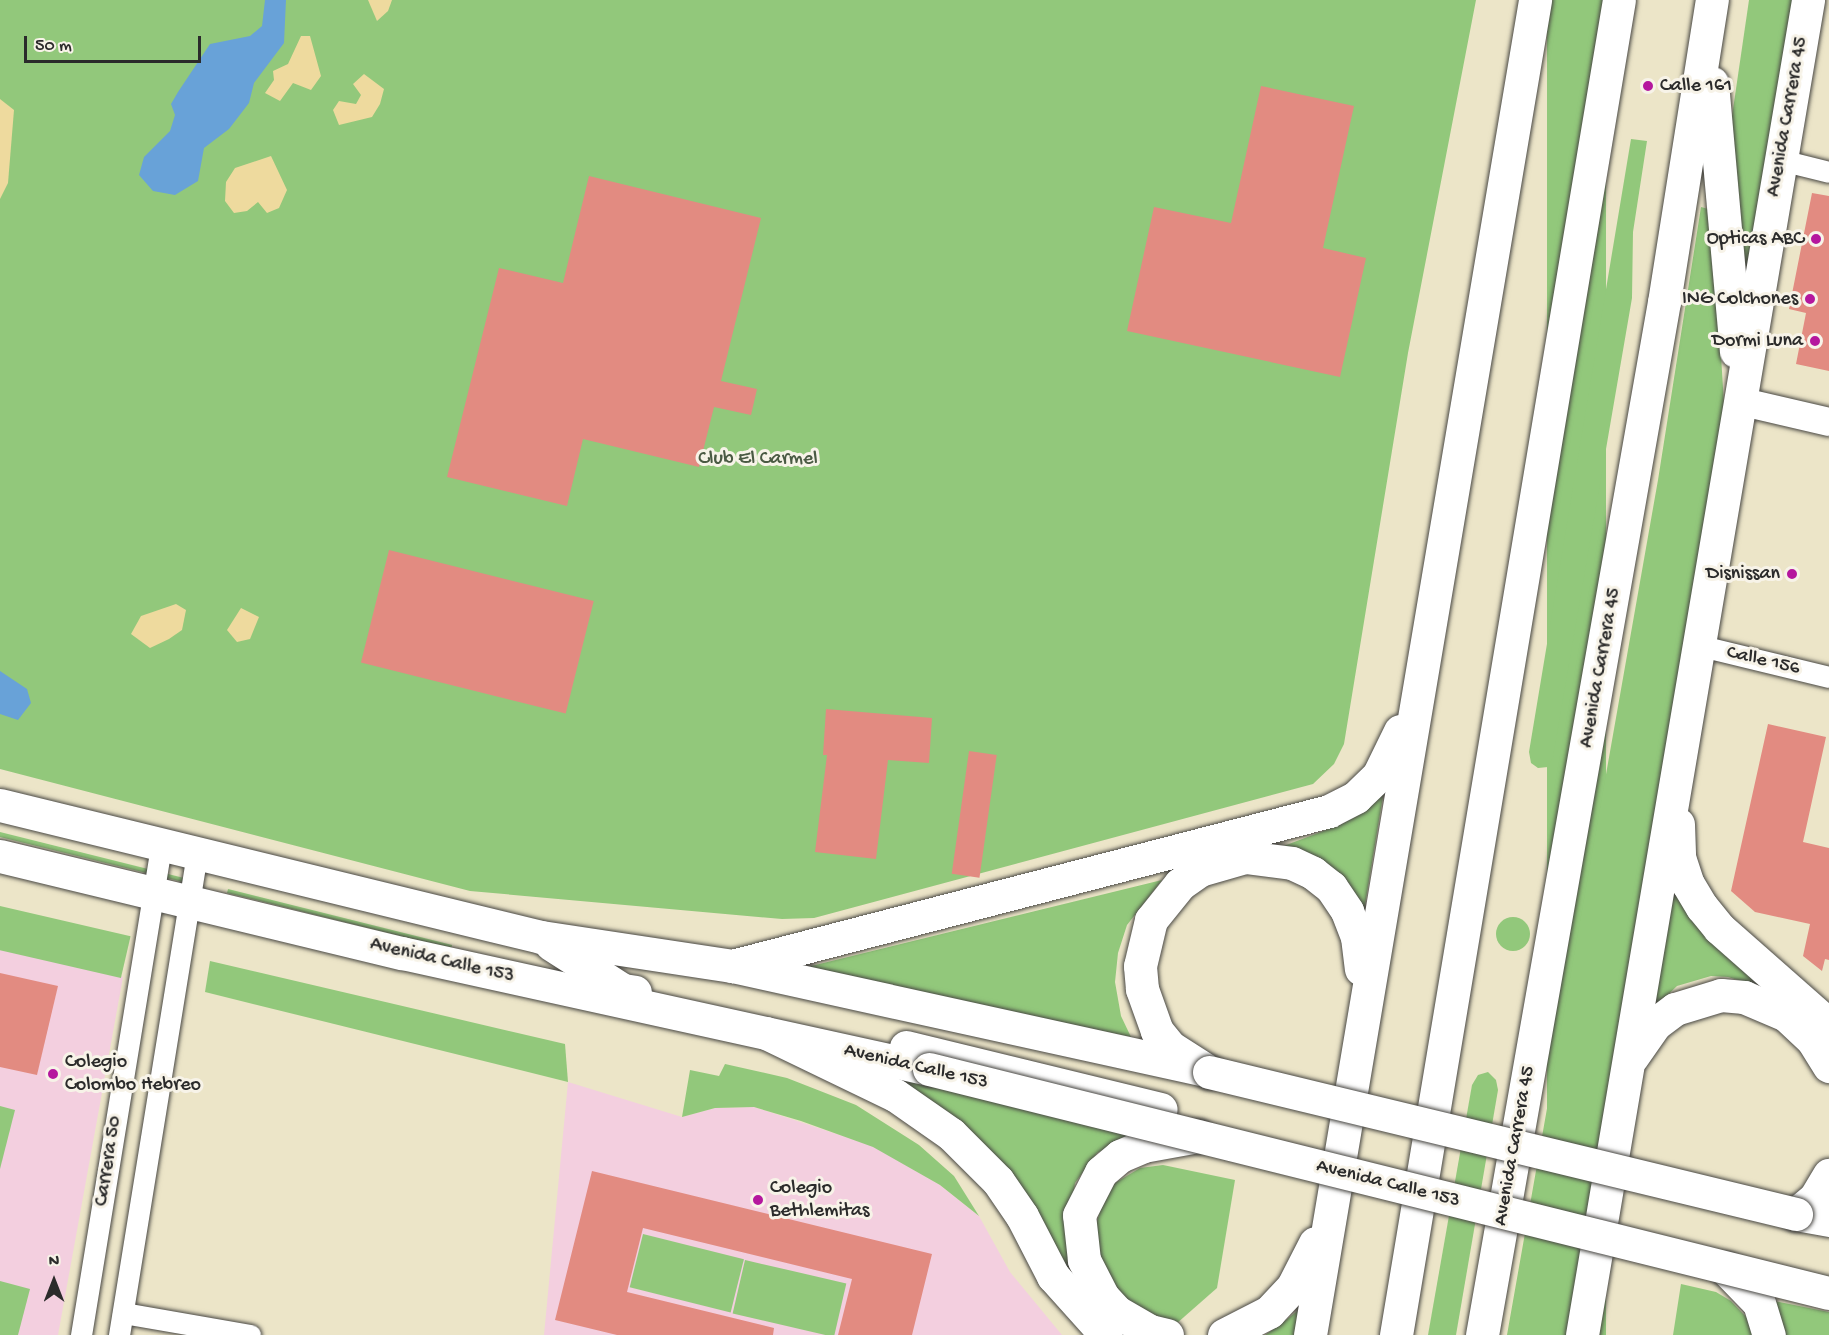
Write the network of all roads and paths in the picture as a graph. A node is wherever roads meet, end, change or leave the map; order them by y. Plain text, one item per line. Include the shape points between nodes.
1 (1535, 0) edge
2 (1619, 0) edge
3 (1808, 0) edge
4 (1711, 10) edge
5 (1781, 160) junction
6 (1829, 171) edge
7 (1739, 401) junction
8 (1829, 422) edge
9 (1697, 645) junction
10 (1421, 672) junction
11 (1829, 677) edge
12 (1676, 764) junction
13 (0, 805) edge
14 (161, 845) junction
15 (197, 853) junction
16 (0, 856) edge
17 (153, 892) junction
18 (189, 901) junction
19 (541, 937) junction
20 (732, 966) junction
21 (1362, 1007) junction
22 (1829, 1025) edge
23 (766, 1033) junction
24 (931, 1061) junction
25 (1628, 1066) junction
26 (1829, 1066) edge
27 (1209, 1072) junction
28 (1198, 1136) junction
29 (1829, 1175) edge
30 (1332, 1196) junction
31 (1796, 1214) junction
32 (1829, 1220) edge
33 (1726, 1269) junction
34 (1829, 1272) edge
35 (1829, 1293) edge
36 (1587, 1303) junction
37 (123, 1313) junction
38 (81, 1335) edge
39 (119, 1335) edge
40 (249, 1335) edge
41 (1106, 1335) edge
42 (1167, 1335) edge
43 (1224, 1335) edge
44 (1310, 1335) edge
45 (1396, 1335) edge
46 (1482, 1335) edge
47 (1581, 1335) edge
48 (1591, 1335) edge
49 (1769, 1335) edge

1 - 10 main road
2 - 45 main road
3 - 5 main road, Avenida Carrera 45
4 - 7 main road
4 - 46 main road, Avenida Carrera 45 via 1636,465
5 - 6 street
5 - 7 main road, Avenida Carrera 45
7 - 8 street
7 - 9 main road, Avenida Carrera 45
9 - 11 street, Calle 156
9 - 12 main road, Avenida Carrera 45
10 - 20 main road via 1396,744 1378,776 1356,797 1329,811
10 - 21 main road
12 - 22 main road via 1679,857 1688,884 1719,928
12 - 25 main road, Avenida Carrera 45
13 - 14 main road, Avenida Calle 153
14 - 15 main road, Avenida Calle 153
14 - 17 street, Carrera 50
15 - 18 street, Carrera 50
15 - 19 main road, Avenida Calle 153
16 - 17 main road, Avenida Calle 153
17 - 18 main road, Avenida Calle 153
17 - 38 street, Carrera 50
18 - 23 main road, Avenida Calle 153
18 - 37 street, Carrera 50
19 - 20 main road, Avenida Calle 153
19 - 24 main road, Avenida Calle 153 via 623,990
20 - 27 main road, Avenida Calle 153
21 - 27 main road via 1357,937 1347,911 1331,887 1313,873 1268,858 1245,857 1211,866 1180,884 1164,900 1143,942 1142,989 1157,1031 1170,1047
21 - 30 main road
23 - 24 main road, Avenida Calle 153
23 - 41 main road via 895,1095 951,1134 998,1181 1022,1216 1053,1276
24 - 28 main road, Avenida Calle 153, bridge
24 - 34 main road, Avenida Calle 153
25 - 26 main road via 1638,1043 1655,1024 1675,1009 1721,995 1766,1004 1786,1015 1812,1039
25 - 36 main road, Avenida Carrera 45
27 - 31 main road, Avenida Calle 153, bridge
28 - 33 main road, Avenida Calle 153, bridge
28 - 42 main road via 1143,1146 1120,1156 1101,1172 1079,1215 1084,1260 1102,1297 1116,1311 1150,1331
29 - 31 main road via 1815,1198
30 - 43 main road via 1306,1267 1293,1286 1269,1312
30 - 44 main road
31 - 32 main road, Avenida Calle 153
33 - 35 main road, Avenida Calle 153, bridge
33 - 49 main road via 1759,1303
36 - 47 main road, Avenida Carrera 45
36 - 48 main road
37 - 39 street, Carrera 50
37 - 40 street

